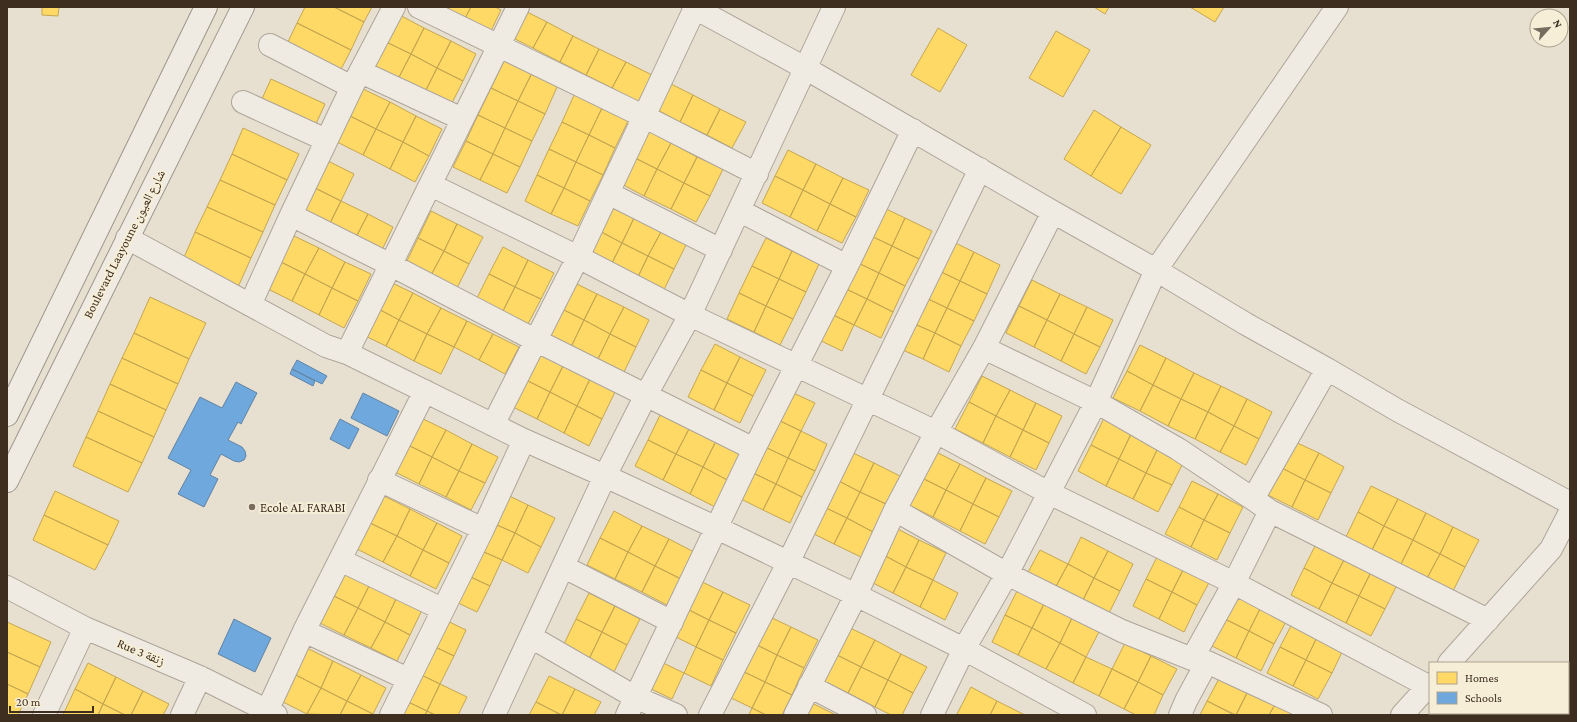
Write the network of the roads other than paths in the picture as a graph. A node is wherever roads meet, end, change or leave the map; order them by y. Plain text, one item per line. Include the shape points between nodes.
1 (206, 7) edge
2 (242, 7) edge
3 (394, 7) edge
4 (419, 7) edge
5 (518, 7) edge
6 (694, 7) edge
7 (834, 7) edge
8 (1336, 7) edge
9 (270, 45) dead end
10 (499, 47) junction
11 (805, 68) junction
12 (356, 79) junction
13 (243, 102) dead end
14 (643, 116) junction
15 (462, 120) junction
16 (913, 130) junction
17 (326, 140) junction
18 (980, 169) junction
19 (757, 174) junction
20 (431, 185) junction
21 (608, 194) junction
22 (740, 211) junction
23 (1053, 212) junction
24 (291, 215) junction
25 (127, 238) junction
26 (721, 250) junction
27 (578, 257) junction
28 (391, 265) junction
29 (847, 266) junction
30 (1156, 270) junction
31 (250, 305) junction
32 (690, 315) junction
33 (537, 341) junction
34 (984, 348) junction
35 (347, 353) junction
36 (797, 365) junction
37 (1327, 369) junction
38 (425, 391) junction
39 (646, 396) junction
40 (867, 400) junction
41 (1096, 402) junction
42 (7, 415) edge
43 (493, 425) junction
44 (936, 432) junction
45 (524, 440) junction
46 (754, 449) junction
47 (605, 476) junction
48 (380, 480) junction
49 (7, 481) edge
50 (1049, 493) junction
51 (1570, 503) edge
52 (1261, 505) junction
53 (895, 510) junction
54 (1570, 512) edge
55 (717, 528) junction
56 (483, 529) junction
57 (340, 560) junction
58 (788, 563) junction
59 (564, 567) junction
60 (1007, 574) junction
61 (1234, 583) junction
62 (7, 587) edge
63 (856, 595) junction
64 (442, 609) junction
65 (1488, 620) junction
66 (672, 622) junction
67 (85, 628) junction
68 (304, 631) junction
69 (531, 637) junction
70 (964, 650) junction
71 (1200, 660) junction
72 (1450, 662) edge
73 (200, 677) junction
74 (408, 679) junction
75 (1429, 685) edge
76 (809, 686) junction
77 (631, 706) edge
78 (271, 713) edge
79 (45, 715) edge
80 (182, 715) edge
81 (390, 715) edge
82 (494, 715) edge
83 (676, 715) edge
84 (710, 715) edge
85 (795, 715) edge
86 (865, 715) edge
87 (932, 715) edge
88 (1085, 715) edge
89 (1180, 715) edge
90 (1321, 715) edge
91 (1402, 715) edge

1 - 42 street
2 - 25 street, Boulevard Laayoune شارع العيون
3 - 12 street
4 - 10 street
5 - 10 street
6 - 11 street
6 - 14 street
7 - 11 street
8 - 30 street
9 - 12 street
10 - 14 street
10 - 15 street
11 - 16 street
11 - 19 street
12 - 15 street
12 - 17 street
13 - 17 street
14 - 19 street
14 - 21 street
15 - 20 street
16 - 18 street
16 - 29 street
17 - 24 street
18 - 23 street
18 - 40 street
19 - 22 street
20 - 27 street
20 - 28 street
21 - 26 street
21 - 27 street
22 - 26 street
22 - 29 street
23 - 30 street
23 - 34 street
24 - 28 street
24 - 31 street
25 - 31 street
25 - 49 street, Boulevard Laayoune شارع العيون
26 - 32 street
27 - 32 street
27 - 33 street
28 - 33 street
28 - 35 street
29 - 36 street
30 - 37 street
30 - 41 street
31 - 35 street via 326,346
32 - 36 street
32 - 39 street
33 - 39 street
33 - 43 street
34 - 41 street
34 - 44 street
35 - 38 street
36 - 40 street
36 - 46 street
37 - 51 street via 1397,410
37 - 52 street
38 - 43 street
38 - 48 street
39 - 46 street
39 - 47 street
40 - 44 street
40 - 58 street
41 - 50 street
41 - 52 street via 1178,449
43 - 45 street
44 - 50 street
44 - 53 street
45 - 47 street
45 - 56 street
46 - 55 street
47 - 55 street
47 - 59 street
48 - 56 street
48 - 57 street
50 - 60 street
50 - 61 street
52 - 61 street
52 - 65 street
53 - 60 street
53 - 63 street
54 - 65 street via 1551,549
55 - 58 street
55 - 66 street
56 - 64 street
57 - 64 street
57 - 68 street
58 - 63 street
58 - 84 street
59 - 66 street
59 - 69 street
60 - 70 street
60 - 71 street via 1122,631
61 - 71 street
61 - 75 street
62 - 67 street, Rue 3 زنقة
63 - 70 street
63 - 76 street
64 - 74 street
65 - 72 street
66 - 77 street
67 - 73 street, Rue 3 زنقة
67 - 79 street
68 - 74 street
68 - 78 street
69 - 77 street
69 - 82 street
70 - 87 street
70 - 88 street
71 - 89 street
71 - 90 street
73 - 78 street, Rue 3 زنقة
73 - 80 street
74 - 81 street
75 - 91 street
76 - 85 street
76 - 86 street
77 - 83 street

